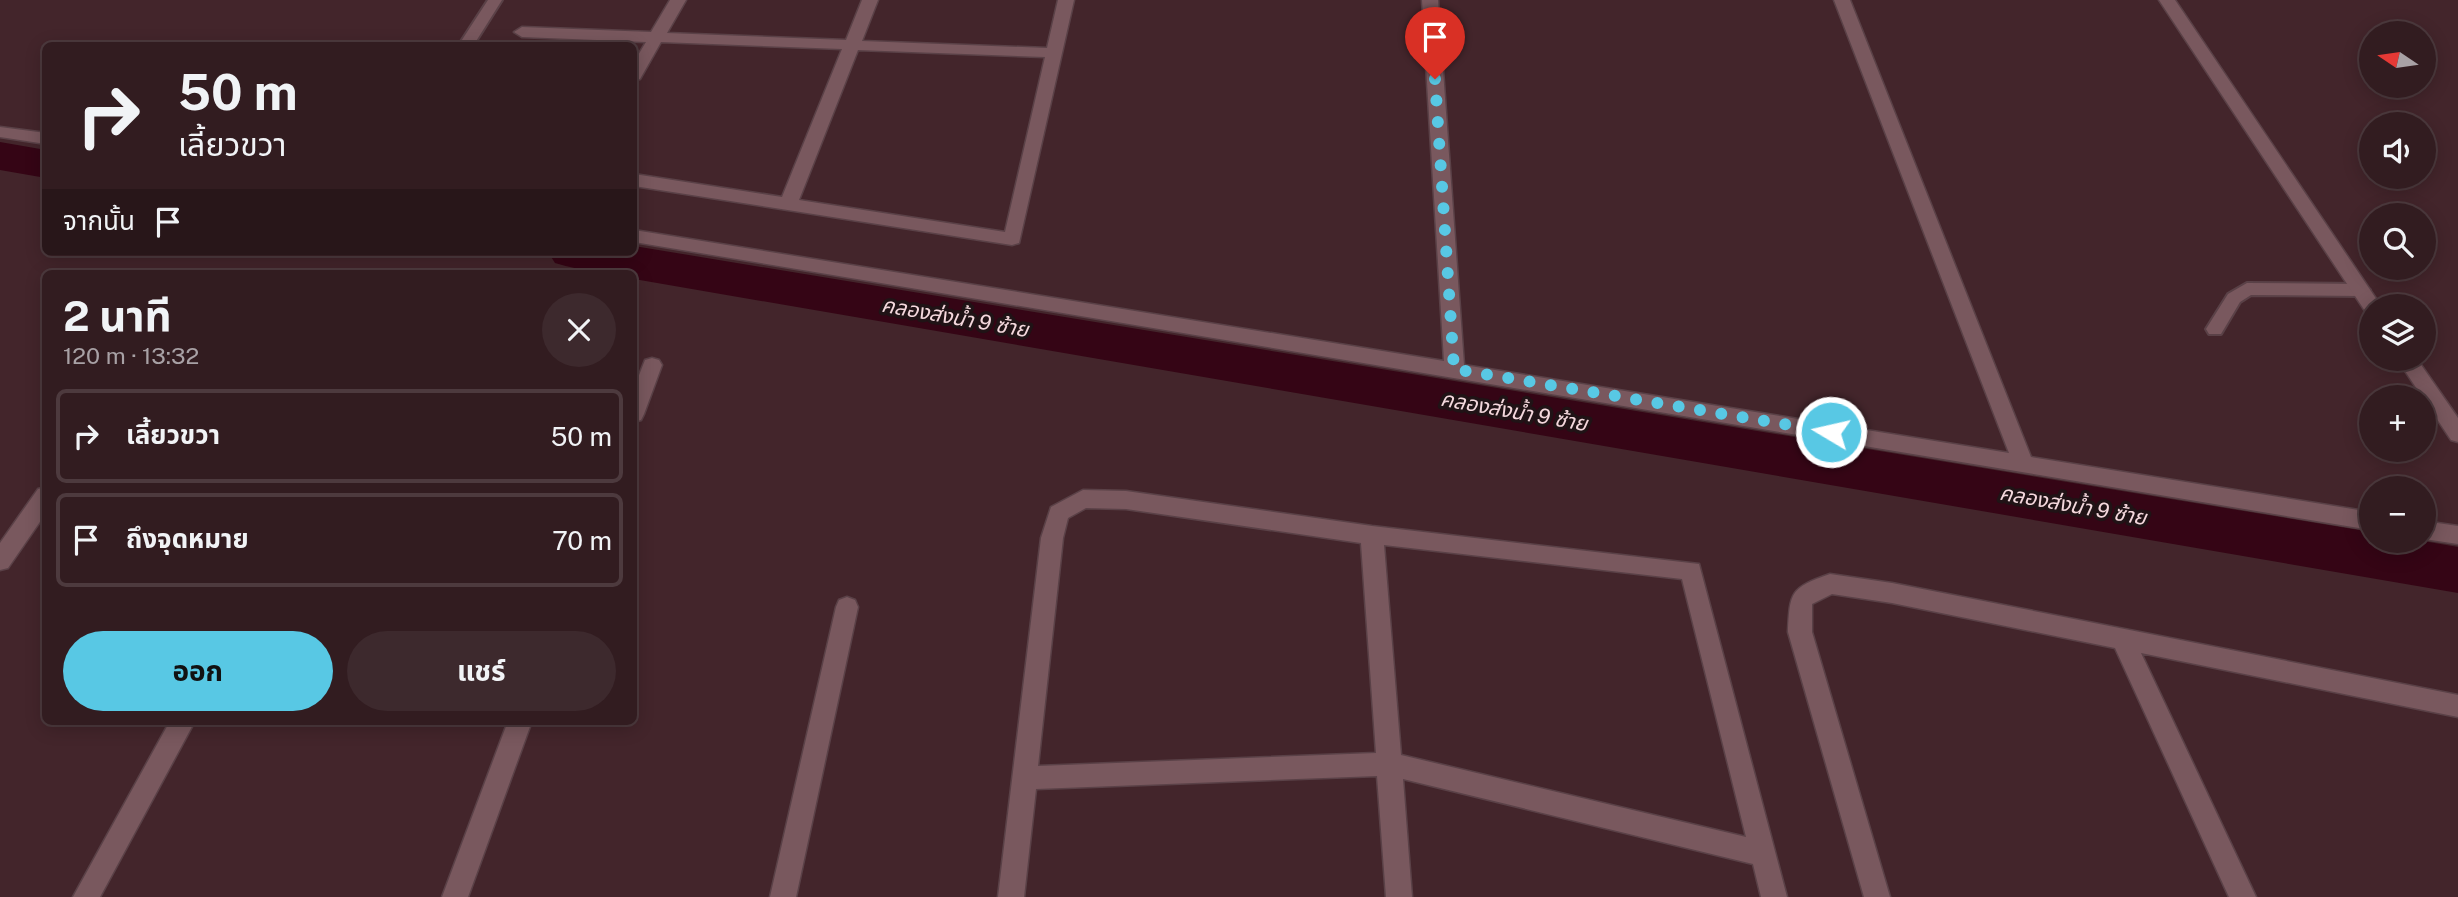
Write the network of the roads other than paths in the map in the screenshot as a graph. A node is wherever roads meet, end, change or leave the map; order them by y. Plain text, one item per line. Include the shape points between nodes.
1 (492, 0) edge
2 (678, 0) edge
3 (870, 0) edge
4 (1066, 0) edge
5 (1430, 0) edge
6 (1842, 0) edge
7 (2167, 0) edge
8 (522, 32) dead end
9 (656, 37) junction
10 (467, 42) edge
11 (852, 45) junction
12 (1054, 52) junction
13 (637, 70) edge
14 (0, 132) edge
15 (42, 138) edge
16 (637, 180) edge
17 (788, 204) junction
18 (637, 236) edge
19 (2361, 290) junction
20 (2364, 294) edge
21 (2215, 329) dead end
22 (652, 365) dead end
23 (1454, 369) junction
24 (2415, 371) edge
25 (637, 406) edge
26 (2458, 434) edge
27 (2023, 463) junction
28 (42, 501) edge
29 (2359, 519) edge
30 (2436, 532) edge
31 (1372, 535) junction
32 (2458, 535) edge
33 (0, 561) edge
34 (847, 607) dead end
35 (2123, 639) junction
36 (2458, 706) edge
37 (181, 725) edge
38 (519, 725) edge
39 (1389, 764) junction
40 (1025, 778) junction
41 (1763, 854) junction
42 (86, 897) edge
43 (455, 897) edge
44 (783, 897) edge
45 (1011, 897) edge
46 (1399, 897) edge
47 (1774, 897) edge
48 (1877, 897) edge
49 (2243, 897) edge

1 - 10 lane
2 - 9 street
3 - 11 street
4 - 12 street
5 - 23 street
6 - 27 street
7 - 19 street
8 - 9 street
9 - 11 street
9 - 13 street
11 - 12 street
11 - 17 street
12 - 17 street via 1012,239
14 - 15 street
16 - 17 street
18 - 23 street
19 - 20 street
19 - 21 lane via 2247,289 2234,298
22 - 25 street
23 - 27 street
24 - 26 street
27 - 29 street
28 - 33 street
30 - 32 street
31 - 39 street
31 - 40 street via 1126,500 1083,499 1059,513 1052,538
31 - 41 street via 1691,571
34 - 44 street
35 - 36 street
35 - 48 street via 1830,584 1801,599 1800,632
35 - 49 street
37 - 42 street
38 - 43 street
39 - 40 street
39 - 41 street
39 - 46 street
40 - 45 street
41 - 47 street

